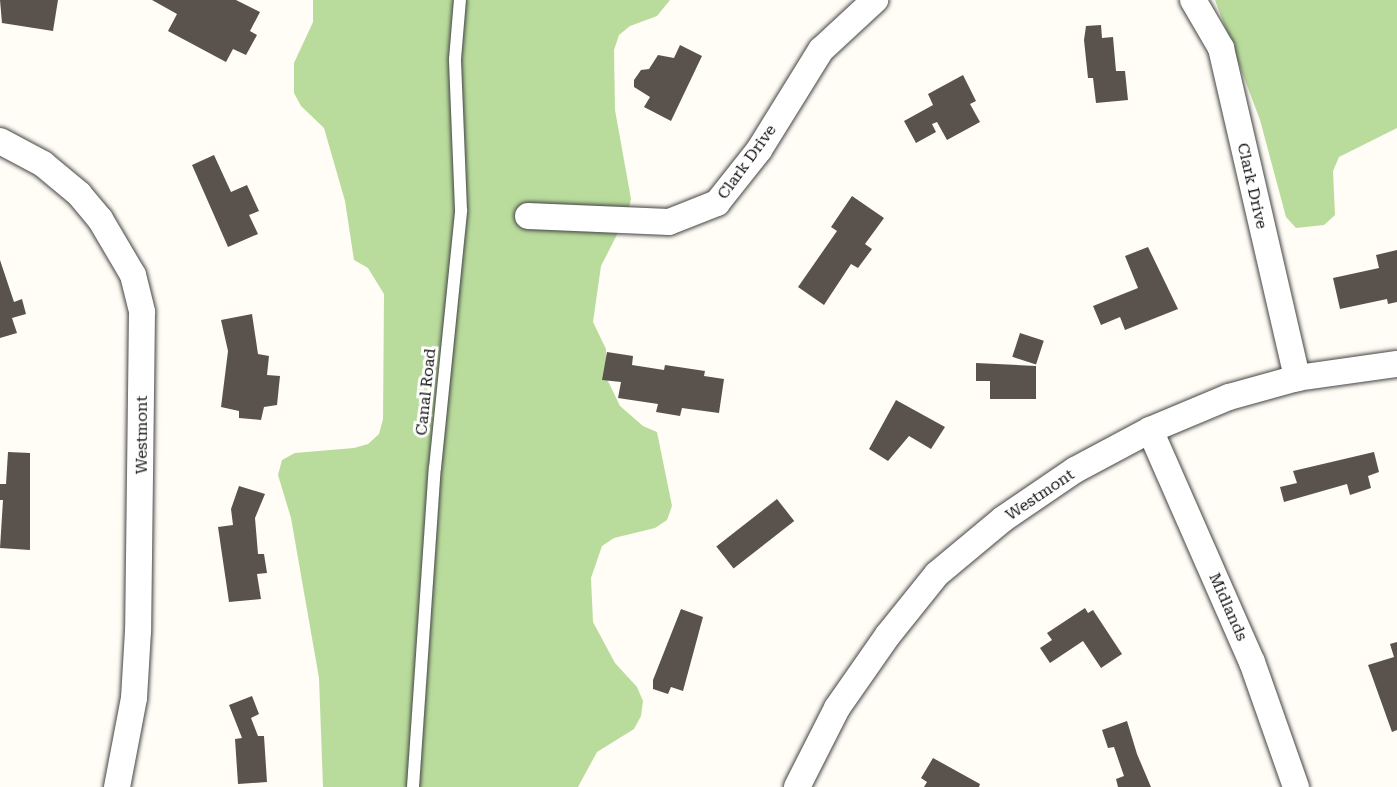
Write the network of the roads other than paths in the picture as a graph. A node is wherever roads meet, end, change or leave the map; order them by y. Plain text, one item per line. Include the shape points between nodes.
1 (460, 0) edge
2 (875, 0) edge
3 (1193, 0) edge
4 (0, 141) edge
5 (528, 216) dead end
6 (1397, 364) edge
7 (1296, 378) junction
8 (1150, 430) junction
9 (117, 787) edge
10 (413, 787) edge
11 (798, 787) edge
12 (1296, 787) edge

1 - 10 lane, Canal Road via 455,59 461,210 435,468
2 - 5 street, Clark Drive via 821,50 759,150 717,203 669,222
3 - 7 street, Clark Drive via 1221,48
4 - 9 street, Westmont via 43,164 79,194 100,219 132,275 141,312 138,631 134,698
6 - 7 street, Westmont
7 - 8 street, Westmont via 1229,397
8 - 11 street, Westmont via 1075,470 1004,519 937,574 837,708
8 - 12 street, Midlands via 1252,662

